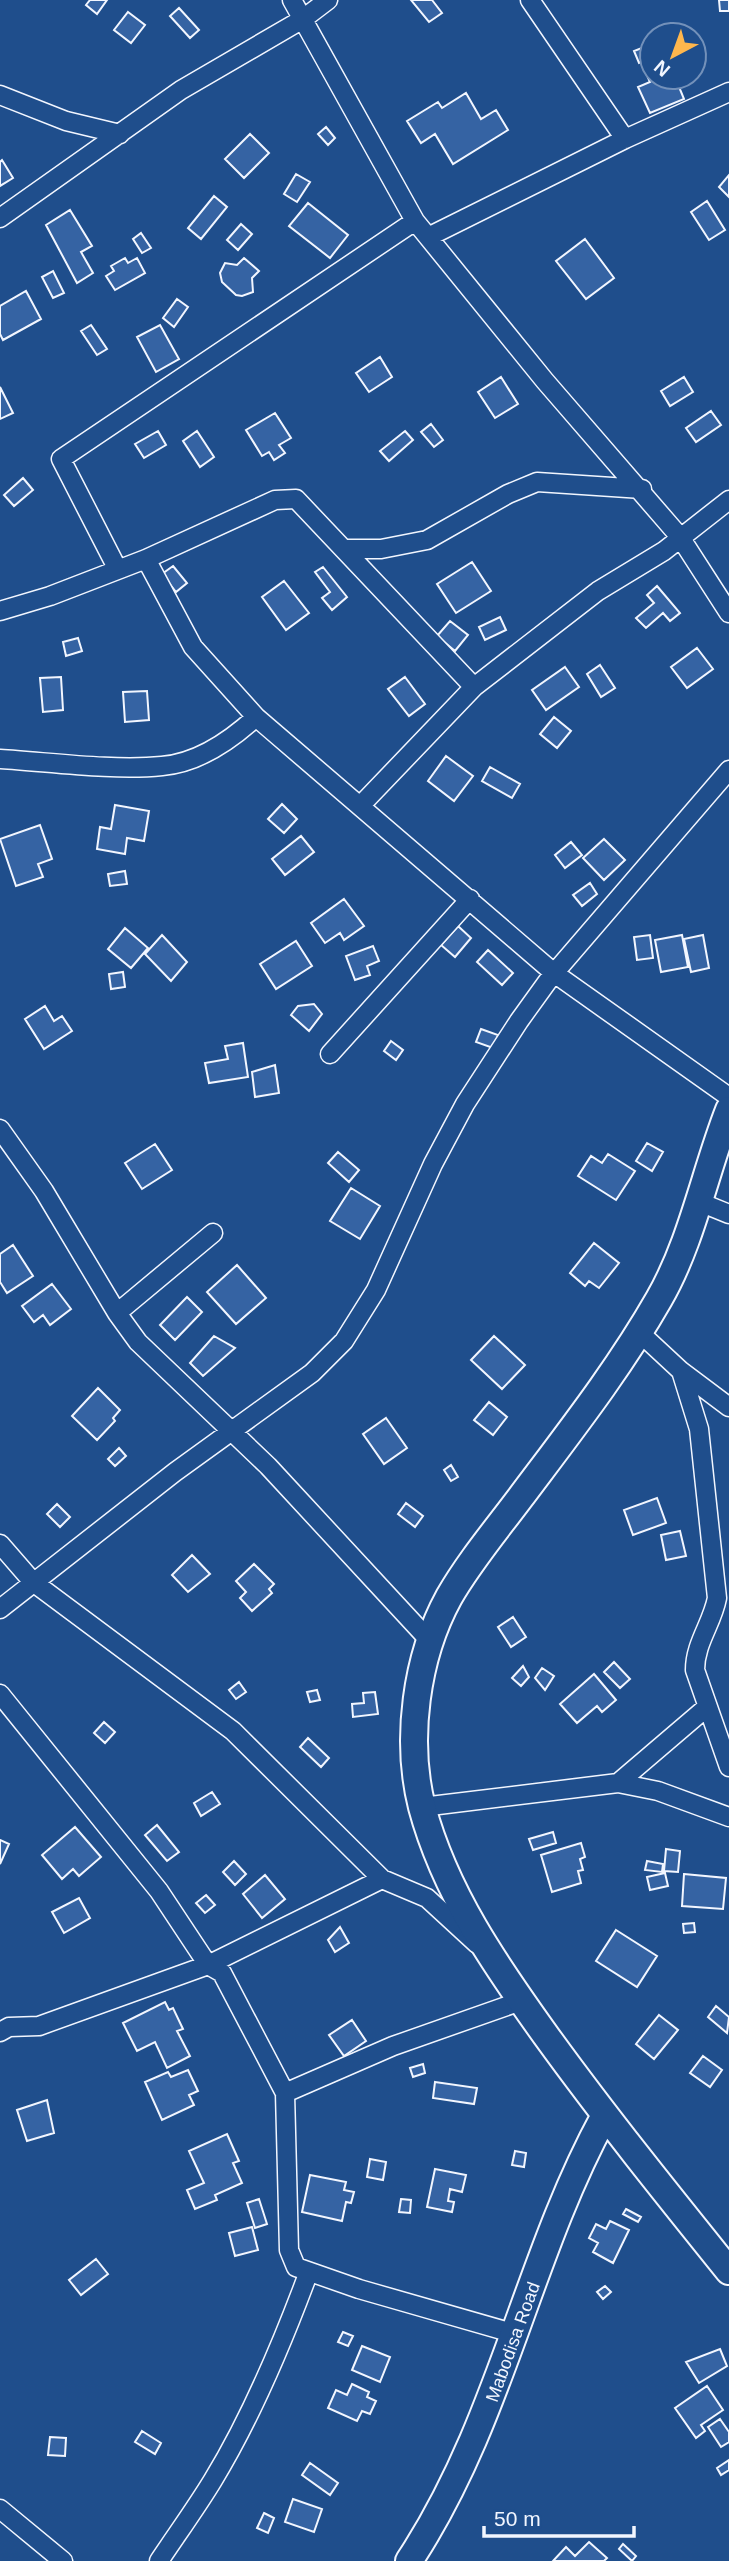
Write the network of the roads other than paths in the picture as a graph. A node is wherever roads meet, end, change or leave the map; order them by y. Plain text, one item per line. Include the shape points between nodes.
1 (292, 0) edge
2 (328, 0) edge
3 (530, 0) edge
4 (303, 19) junction
5 (729, 92) edge
6 (0, 95) edge
7 (120, 134) junction
8 (625, 139) junction
9 (0, 218) edge
10 (415, 221) junction
11 (428, 237) junction
12 (642, 489) junction
13 (729, 500) edge
14 (680, 537) junction
15 (344, 549) junction
16 (146, 559) junction
17 (117, 568) junction
18 (0, 611) edge
19 (729, 613) edge
20 (474, 687) junction
21 (256, 717) junction
22 (0, 759) edge
23 (729, 769) edge
24 (361, 805) junction
25 (470, 899) junction
26 (554, 973) junction
27 (330, 1054) dead end
28 (729, 1097) edge
29 (729, 1110) edge
30 (0, 1129) edge
31 (697, 1201) junction
32 (729, 1214) edge
33 (213, 1233) dead end
34 (117, 1313) junction
35 (639, 1332) junction
36 (681, 1371) junction
37 (729, 1407) edge
38 (232, 1432) junction
39 (0, 1544) edge
40 (33, 1582) junction
41 (0, 1609) edge
42 (429, 1640) junction
43 (0, 1694) edge
44 (706, 1707) junction
45 (729, 1767) edge
46 (618, 1783) junction
47 (422, 1807) junction
48 (729, 1817) edge
49 (382, 1879) junction
50 (489, 1955) junction
51 (208, 1965) junction
52 (521, 2001) junction
53 (0, 2032) edge
54 (285, 2093) junction
55 (604, 2117) junction
56 (729, 2271) edge
57 (308, 2274) junction
58 (516, 2334) junction
59 (0, 2509) edge
60 (63, 2561) edge
61 (159, 2561) edge
62 (409, 2561) edge

1 - 4 street
2 - 4 street
3 - 8 street
4 - 7 street via 181,90
4 - 10 street
5 - 8 street
6 - 7 street via 66,121
7 - 9 street
8 - 11 street
10 - 11 street
10 - 17 street via 61,459
11 - 12 street via 545,381
12 - 14 street
12 - 15 street via 537,482 427,540 381,549
13 - 14 street
14 - 19 street
14 - 20 street via 598,591
15 - 16 street via 305,505 285,498
15 - 20 street
16 - 17 street
16 - 21 street via 193,647
17 - 18 street
20 - 24 street
21 - 22 street via 205,753 163,766
21 - 24 street
23 - 26 street
24 - 25 street
25 - 26 street
25 - 27 street
26 - 28 street
26 - 38 street via 465,1104 376,1290 344,1341 312,1373
29 - 31 street
30 - 34 street via 44,1191
31 - 32 street
31 - 35 street via 661,1296
33 - 34 street
34 - 38 street via 138,1342
35 - 36 street
35 - 42 street via 478,1554 450,1596
36 - 37 street
36 - 44 street via 699,1429 717,1598 695,1653
38 - 40 street
38 - 42 street
39 - 40 street
40 - 41 street
40 - 49 street via 233,1731
42 - 47 street via 419,1682 416,1729
43 - 51 street via 159,1891
44 - 45 street
44 - 46 street
46 - 47 street
46 - 48 street via 658,1791
47 - 50 street via 457,1899
49 - 50 street via 427,1898
49 - 51 street
50 - 52 street
51 - 53 street via 39,2026 9,2027
51 - 54 street via 222,1973
52 - 54 street via 393,2046
52 - 55 street
54 - 57 street via 289,2250 291,2261
55 - 56 street
55 - 58 street, Mabodisa Road via 556,2218
57 - 58 street
57 - 61 street via 236,2437
58 - 62 street, Mabodisa Road via 481,2428
59 - 60 street

